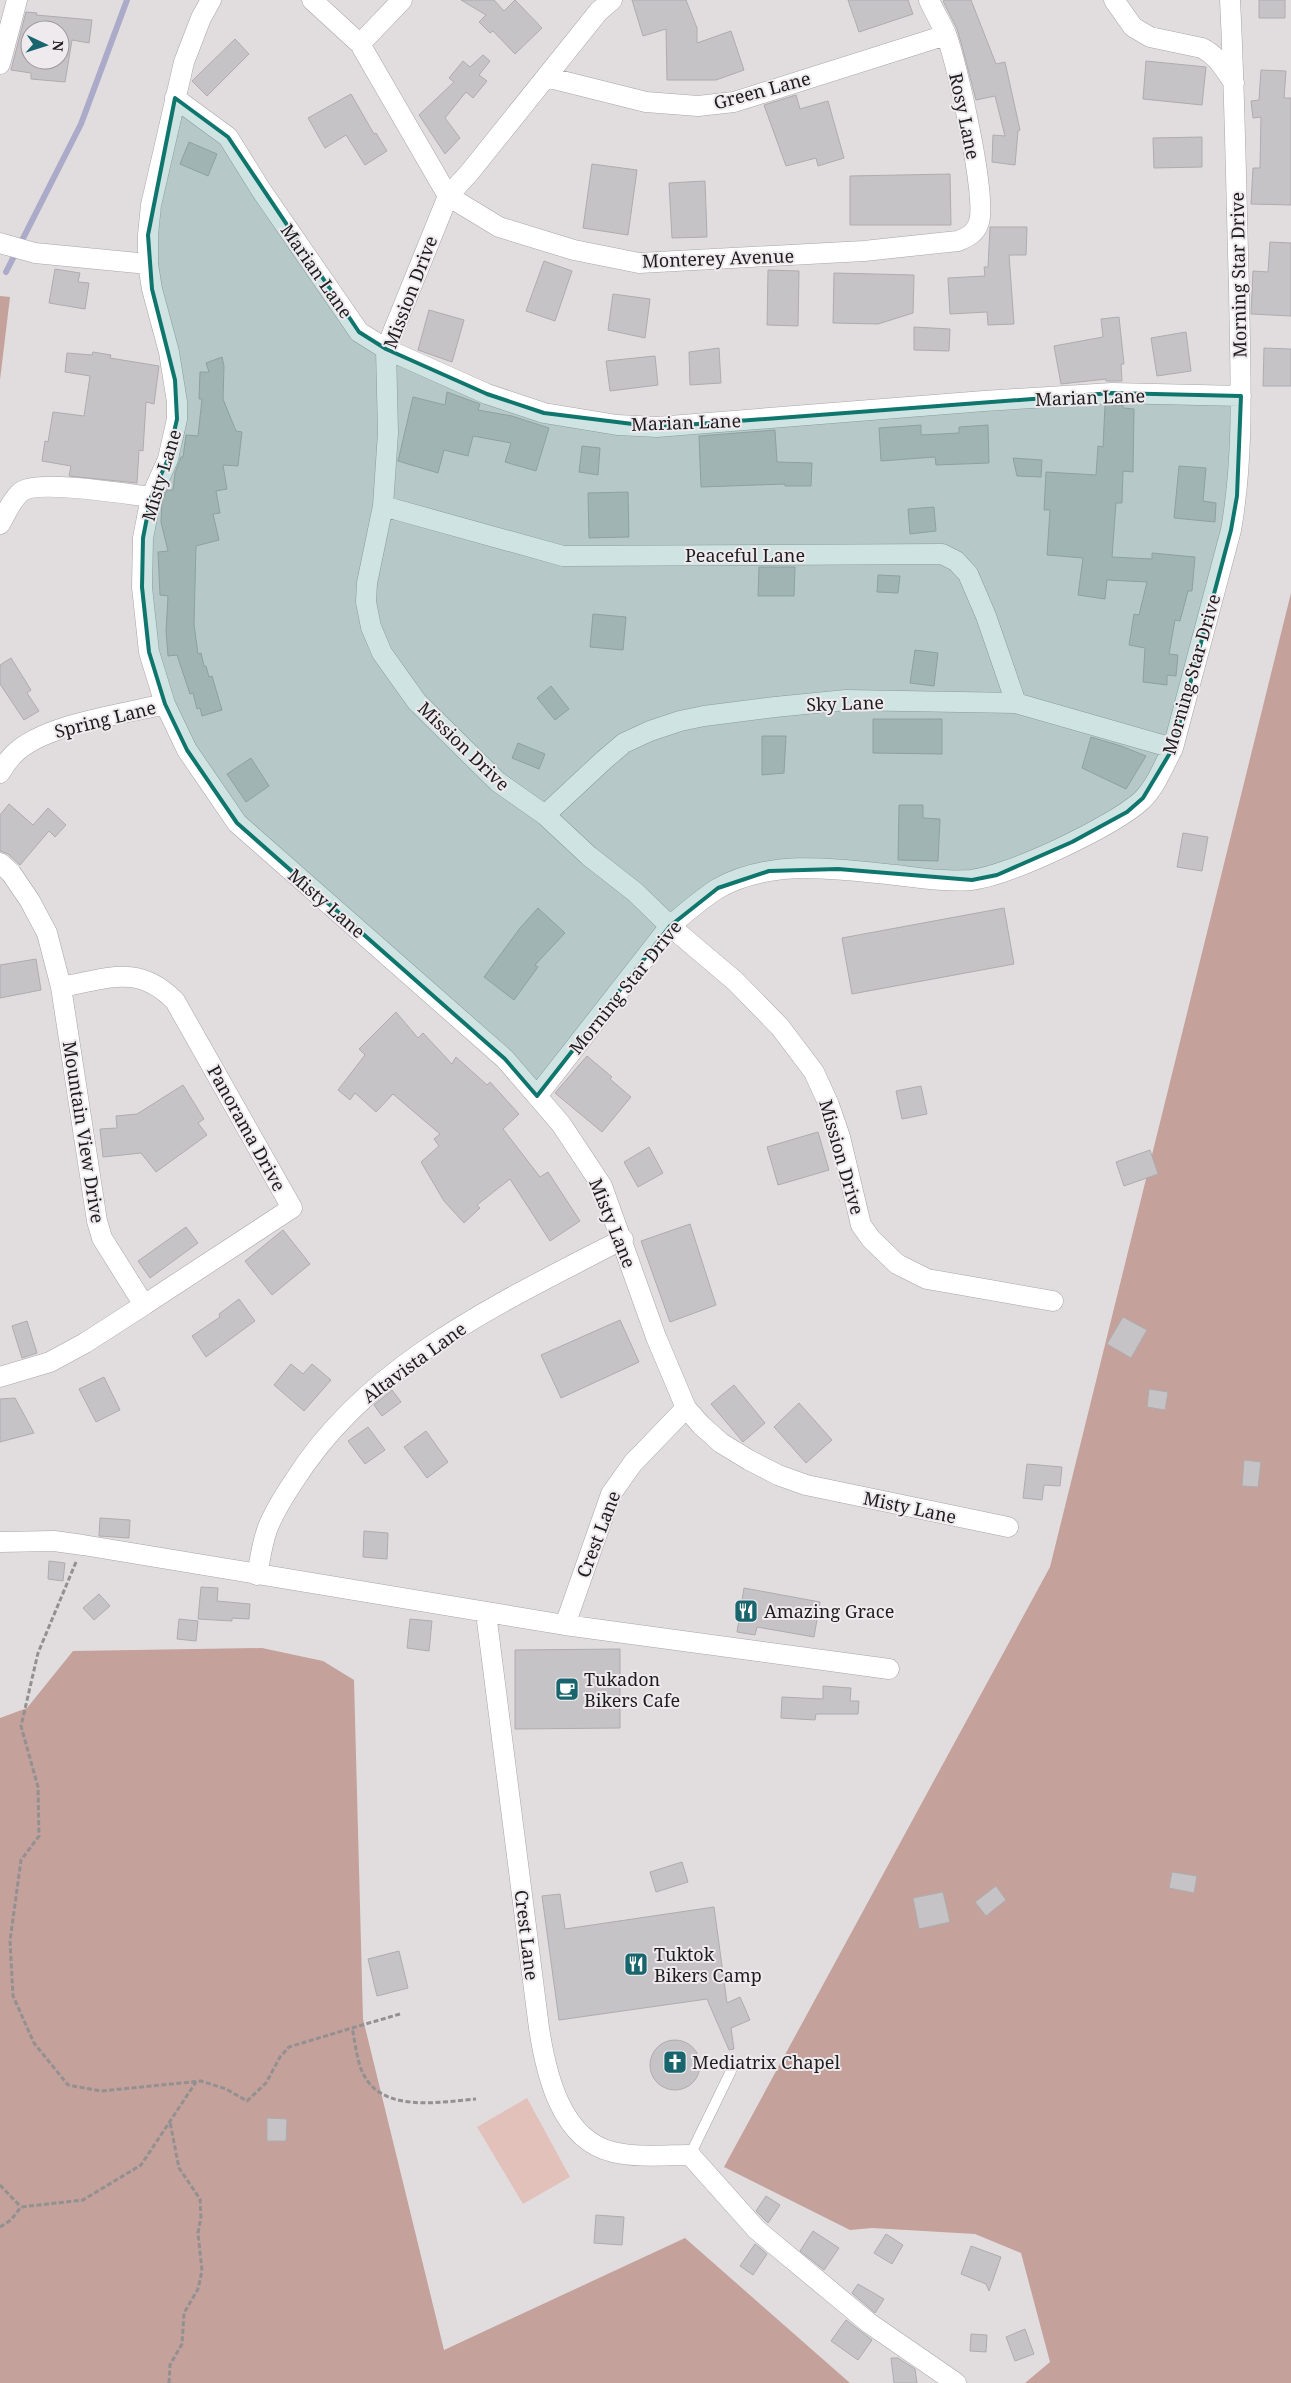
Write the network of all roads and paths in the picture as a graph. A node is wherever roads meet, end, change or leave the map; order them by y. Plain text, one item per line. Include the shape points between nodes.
1 (17, 0) edge
2 (211, 0) edge
3 (312, 0) edge
4 (402, 0) edge
5 (612, 0) edge
6 (929, 0) edge
7 (1114, 0) edge
8 (1230, 0) edge
9 (946, 35) junction
10 (360, 44) junction
11 (0, 64) edge
12 (546, 77) junction
13 (1234, 83) junction
14 (175, 98) junction
15 (448, 196) junction
16 (971, 236) joint
17 (0, 243) edge
18 (148, 264) junction
19 (386, 349) junction
20 (1241, 396) junction
21 (151, 497) junction
22 (383, 506) junction
23 (0, 524) edge
24 (1016, 703) junction
25 (165, 704) junction
26 (1173, 748) junction
27 (0, 772) edge
28 (545, 815) junction
29 (0, 863) edge
30 (670, 926) junction
31 (61, 987) junction
32 (537, 1096) junction
33 (623, 1239) junction
34 (1053, 1301) dead end
35 (144, 1305) junction
36 (0, 1377) edge
37 (686, 1408) junction
38 (1008, 1527) dead end
39 (0, 1542) edge
40 (83, 1546) junction
41 (257, 1575) junction
42 (486, 1613) junction
43 (565, 1625) junction
44 (889, 1668) dead end
45 (400, 2014) dead end
46 (352, 2028) junction
47 (731, 2071) dead end
48 (196, 2082) junction
49 (476, 2099) dead end
50 (170, 2122) junction
51 (690, 2155) junction
52 (0, 2185) edge
53 (21, 2207) junction
54 (0, 2227) edge
55 (169, 2383) edge
56 (956, 2383) edge

1 - 11 street
2 - 14 street, Misty Lane via 192,38
3 - 10 street, Monterey Avenue
4 - 10 street
5 - 12 street, Mission Drive via 599,11
6 - 9 street, Rosy Lane
7 - 13 street via 1133,27 1150,37 1210,52
8 - 13 street, Morning Star Drive
9 - 12 street, Green Lane via 734,102 698,106 646,102
9 - 16 street, Rosy Lane via 973,146 980,199 979,222
10 - 15 street, Monterey Avenue
12 - 15 street, Mission Drive
13 - 20 street, Morning Star Drive
14 - 18 street, Misty Lane via 151,205
14 - 19 street, Marian Lane via 228,137 359,332
15 - 16 street, Monterey Avenue via 500,227 574,250 639,263 864,251 958,241
15 - 19 street, Mission Drive
17 - 18 street via 35,253
18 - 21 street, Misty Lane via 177,402 177,419 168,459
19 - 20 street, Marian Lane via 487,394 544,413 657,427 1112,393
19 - 22 street, Mission Drive via 388,433
20 - 26 street, Morning Star Drive via 1237,496 1231,530
21 - 23 street via 31,487 17,495
21 - 25 street, Misty Lane via 143,538 142,587 150,652
22 - 24 street, Peaceful Lane via 563,556 942,554 956,561 968,574
22 - 28 street, Mission Drive via 366,602 371,627 382,652 418,702 498,782
24 - 26 street, Sky Lane
24 - 28 street, Sky Lane via 846,700 680,721 624,743
25 - 27 street, Spring Lane via 45,735 15,754
25 - 32 street, Misty Lane via 187,750 237,823 506,1059
26 - 30 street, Morning Star Drive via 1143,798 1127,812 1072,842 996,875 972,880 942,880 838,869 769,871 718,888
28 - 30 street, Mission Drive
29 - 31 street, Mountain View Drive via 30,901 47,933
30 - 32 street, Morning Star Drive
30 - 34 street, Mission Drive via 742,988 780,1027 814,1072 840,1137 861,1224 871,1239 897,1264 928,1279
31 - 35 street, Mountain View Drive via 97,1221 102,1238
31 - 35 street, Panorama Drive via 126,976 141,978 165,991 175,1001 292,1208
32 - 33 street, Misty Lane via 561,1124 602,1186
33 - 37 street, Misty Lane via 656,1337
33 - 41 street, Altavista Lane via 459,1327 392,1374 354,1406 321,1442 279,1504 266,1531
35 - 36 street via 50,1362
37 - 38 street, Misty Lane via 721,1443 778,1475 806,1485
37 - 43 street, Crest Lane via 633,1463 611,1494
39 - 40 street via 54,1542
40 - 41 street
40 - 48 path via 38,1653 21,1726 38,1787 39,1836 21,1860 16,1888 10,1941 13,1996 34,2043 68,2085 101,2091
41 - 42 street
42 - 43 street
42 - 51 street, Crest Lane via 539,2028 552,2084 569,2120 584,2137 603,2149 638,2156
43 - 44 street
45 - 46 path
46 - 48 path via 289,2048 280,2057 266,2083 247,2102 226,2089
46 - 49 path via 360,2067 370,2084 381,2093 400,2102
47 - 51 lane
48 - 50 path
50 - 53 path via 141,2165 115,2182 83,2200
50 - 55 path via 179,2168 200,2199 202,2217 198,2233 202,2270 198,2289 184,2313 182,2344 170,2365
51 - 56 street via 757,2230 869,2323
52 - 53 path
53 - 54 path via 11,2220

